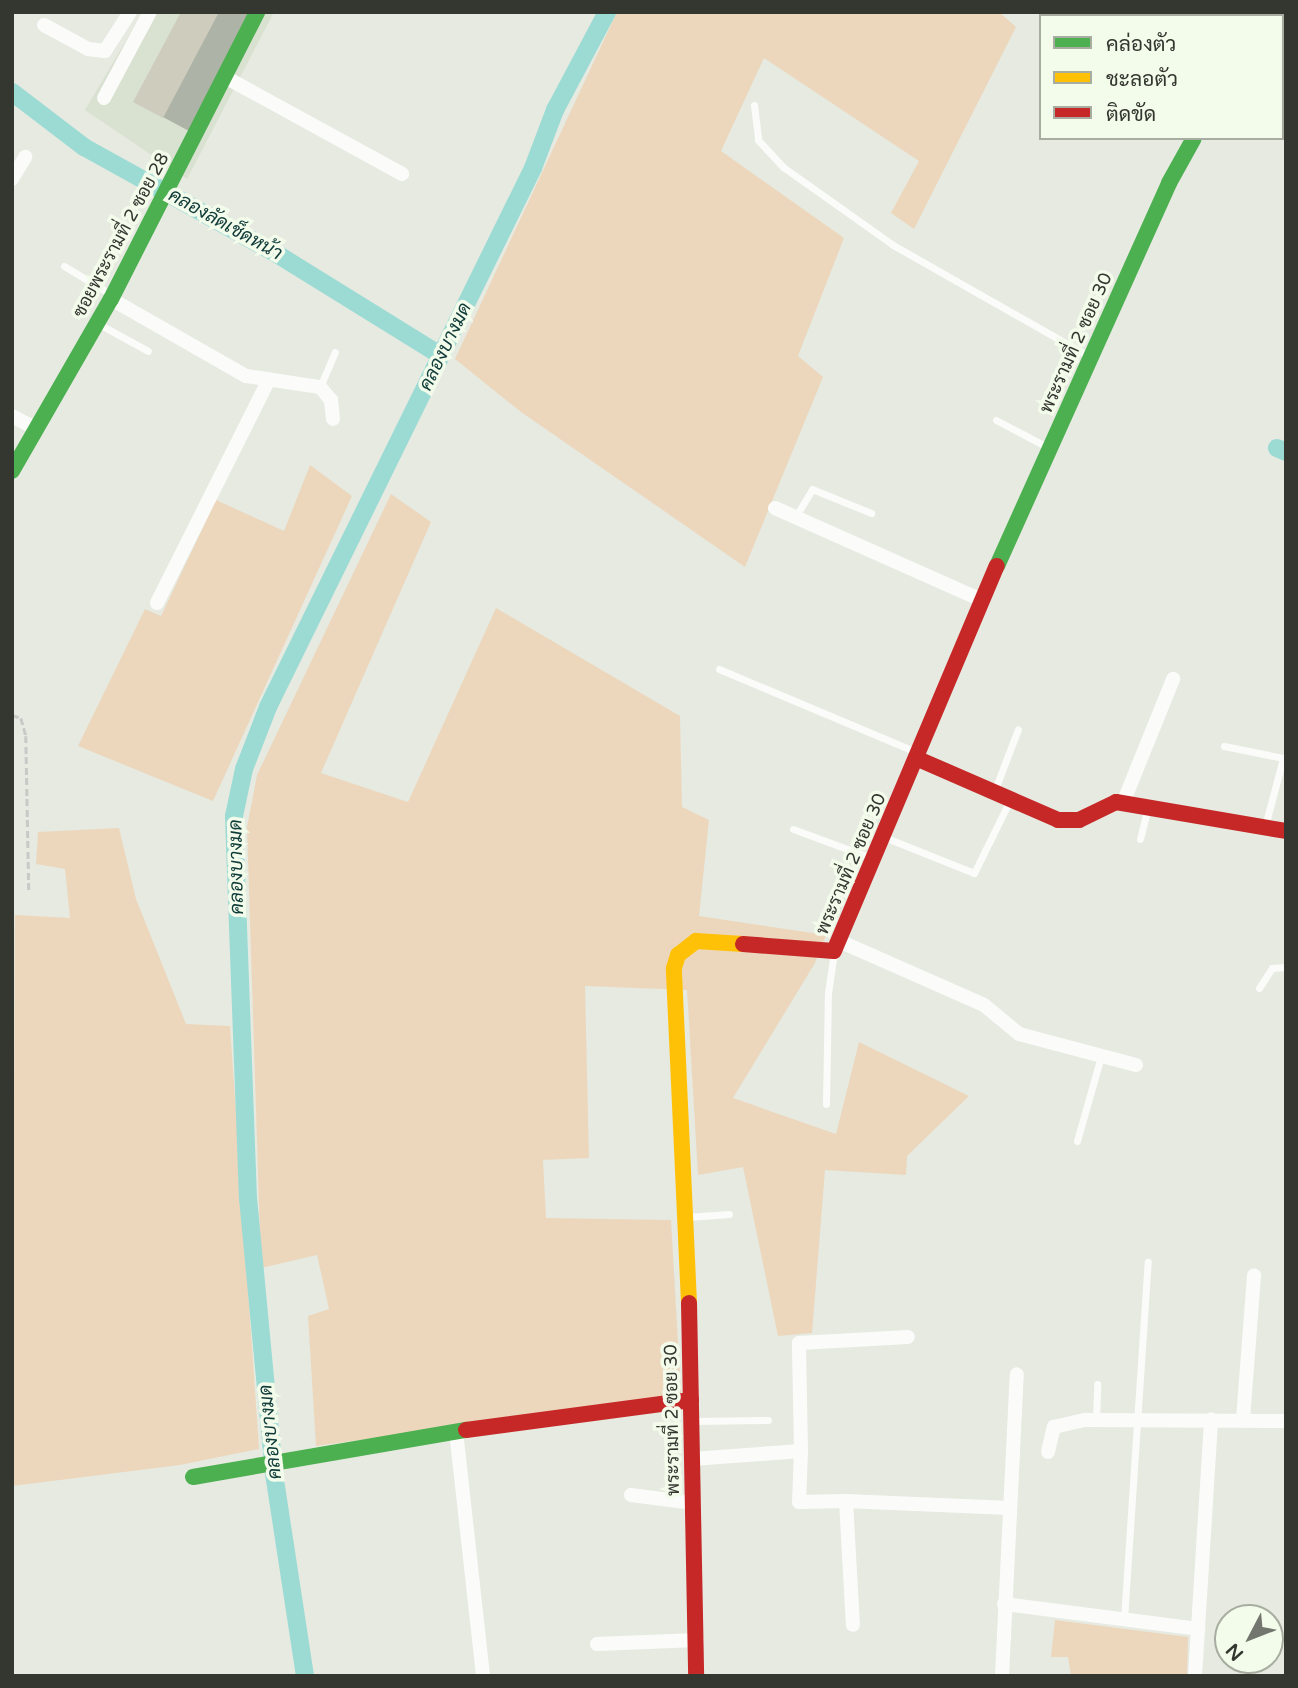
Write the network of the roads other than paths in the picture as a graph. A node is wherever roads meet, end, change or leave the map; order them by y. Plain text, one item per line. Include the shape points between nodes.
1 (130, 12) edge
2 (150, 12) edge
3 (255, 13) edge
4 (44, 24) dead end
5 (225, 77) junction
6 (104, 98) dead end
7 (754, 105) dead end
8 (1193, 140) edge
9 (25, 157) dead end
10 (402, 174) dead end
11 (12, 179) edge
12 (64, 266) dead end
13 (112, 297) junction
14 (97, 323) junction
15 (148, 351) dead end
16 (335, 352) dead end
17 (1090, 357) junction
18 (269, 379) junction
19 (320, 387) junction
20 (12, 416) edge
21 (333, 419) dead end
22 (996, 420) dead end
23 (36, 429) junction
24 (1050, 448) junction
25 (12, 471) edge
26 (775, 508) dead end
27 (870, 513) dead end
28 (795, 517) junction
29 (982, 600) junction
30 (157, 603) dead end
31 (719, 669) dead end
32 (1173, 679) dead end
33 (1018, 729) dead end
34 (1224, 746) dead end
35 (919, 756) junction
36 (1284, 758) edge
37 (994, 792) junction
38 (1010, 799) junction
39 (1123, 803) junction
40 (1148, 807) junction
41 (1265, 827) junction
42 (793, 829) dead end
43 (1286, 831) edge
44 (883, 836) junction
45 (1140, 839) dead end
46 (873, 858) junction
47 (836, 946) junction
48 (1286, 967) edge
49 (1259, 988) dead end
50 (1101, 1056) junction
51 (1136, 1065) dead end
52 (826, 1104) dead end
53 (1077, 1141) dead end
54 (729, 1214) dead end
55 (687, 1217) junction
56 (1148, 1262) dead end
57 (1254, 1275) dead end
58 (908, 1337) dead end
59 (1017, 1374) dead end
60 (1097, 1384) dead end
61 (691, 1400) junction
62 (1211, 1419) junction
63 (1243, 1419) junction
64 (768, 1420) dead end
65 (1096, 1420) junction
66 (1136, 1420) junction
67 (691, 1421) junction
68 (1286, 1422) edge
69 (456, 1431) junction
70 (801, 1451) junction
71 (1048, 1452) dead end
72 (692, 1459) junction
73 (192, 1477) dead end
74 (631, 1495) dead end
75 (846, 1501) junction
76 (693, 1503) junction
77 (1009, 1508) junction
78 (1004, 1604) junction
79 (1124, 1619) junction
80 (853, 1625) dead end
81 (1198, 1629) junction
82 (697, 1640) junction
83 (597, 1644) dead end
84 (483, 1676) edge
85 (696, 1676) edge
86 (1002, 1676) edge
87 (1195, 1676) edge

1 - 4 street via 105,51 88,49
2 - 6 street
3 - 5 street, ซอยพระรามที่ 2 ซอย 28
5 - 10 street
5 - 13 street, ซอยพระรามที่ 2 ซอย 28
7 - 17 lane via 758,140 783,167 893,245
8 - 17 street, พระรามที่ 2 ซอย 30
9 - 11 street
12 - 13 lane
13 - 14 street, ซอยพระรามที่ 2 ซอย 28
13 - 18 street via 246,376
14 - 15 lane
14 - 23 street, ซอยพระรามที่ 2 ซอย 28
16 - 19 lane
17 - 24 street, พระรามที่ 2 ซอย 30
18 - 19 street
18 - 30 street
19 - 21 street via 331,400
20 - 23 street
22 - 24 lane
23 - 25 street, ซอยพระรามที่ 2 ซอย 28
24 - 29 street, พระรามที่ 2 ซอย 30
26 - 28 street
27 - 28 lane via 812,489
28 - 29 street
29 - 35 street, พระรามที่ 2 ซอย 30
31 - 35 lane
32 - 39 street
33 - 37 lane
34 - 36 lane
35 - 37 street
35 - 44 street, พระรามที่ 2 ซอย 30
36 - 41 lane
37 - 38 street
38 - 39 street via 1070,822 1105,804
38 - 44 lane via 974,873
39 - 40 street
40 - 41 street
40 - 45 lane
41 - 43 street
42 - 46 lane
44 - 46 street, พระรามที่ 2 ซอย 30
46 - 47 street, พระรามที่ 2 ซอย 30
47 - 50 street via 984,1005 1019,1034
47 - 52 lane via 828,993
47 - 55 street, พระรามที่ 2 ซอย 30 via 696,941 678,955 674,968
48 - 49 lane via 1272,968
50 - 51 street
50 - 53 lane
54 - 55 lane
55 - 61 street, พระรามที่ 2 ซอย 30
56 - 66 lane
57 - 63 street
58 - 70 street via 799,1342
59 - 77 street
60 - 65 lane
61 - 67 street, พระรามที่ 2 ซอย 30
61 - 69 street
62 - 63 street
62 - 66 street
62 - 81 street
63 - 68 street
64 - 67 lane
65 - 66 street
65 - 71 street via 1054,1427
66 - 79 lane
67 - 72 street, พระรามที่ 2 ซอย 30
69 - 73 street
69 - 84 street
70 - 72 street
70 - 75 street via 799,1503
72 - 76 street, พระรามที่ 2 ซอย 30
74 - 76 street
75 - 77 street
75 - 80 street
76 - 82 street, พระรามที่ 2 ซอย 30
77 - 78 street
78 - 79 street
78 - 86 street
79 - 81 street
81 - 87 street
82 - 83 street
82 - 85 street, พระรามที่ 2 ซอย 30

